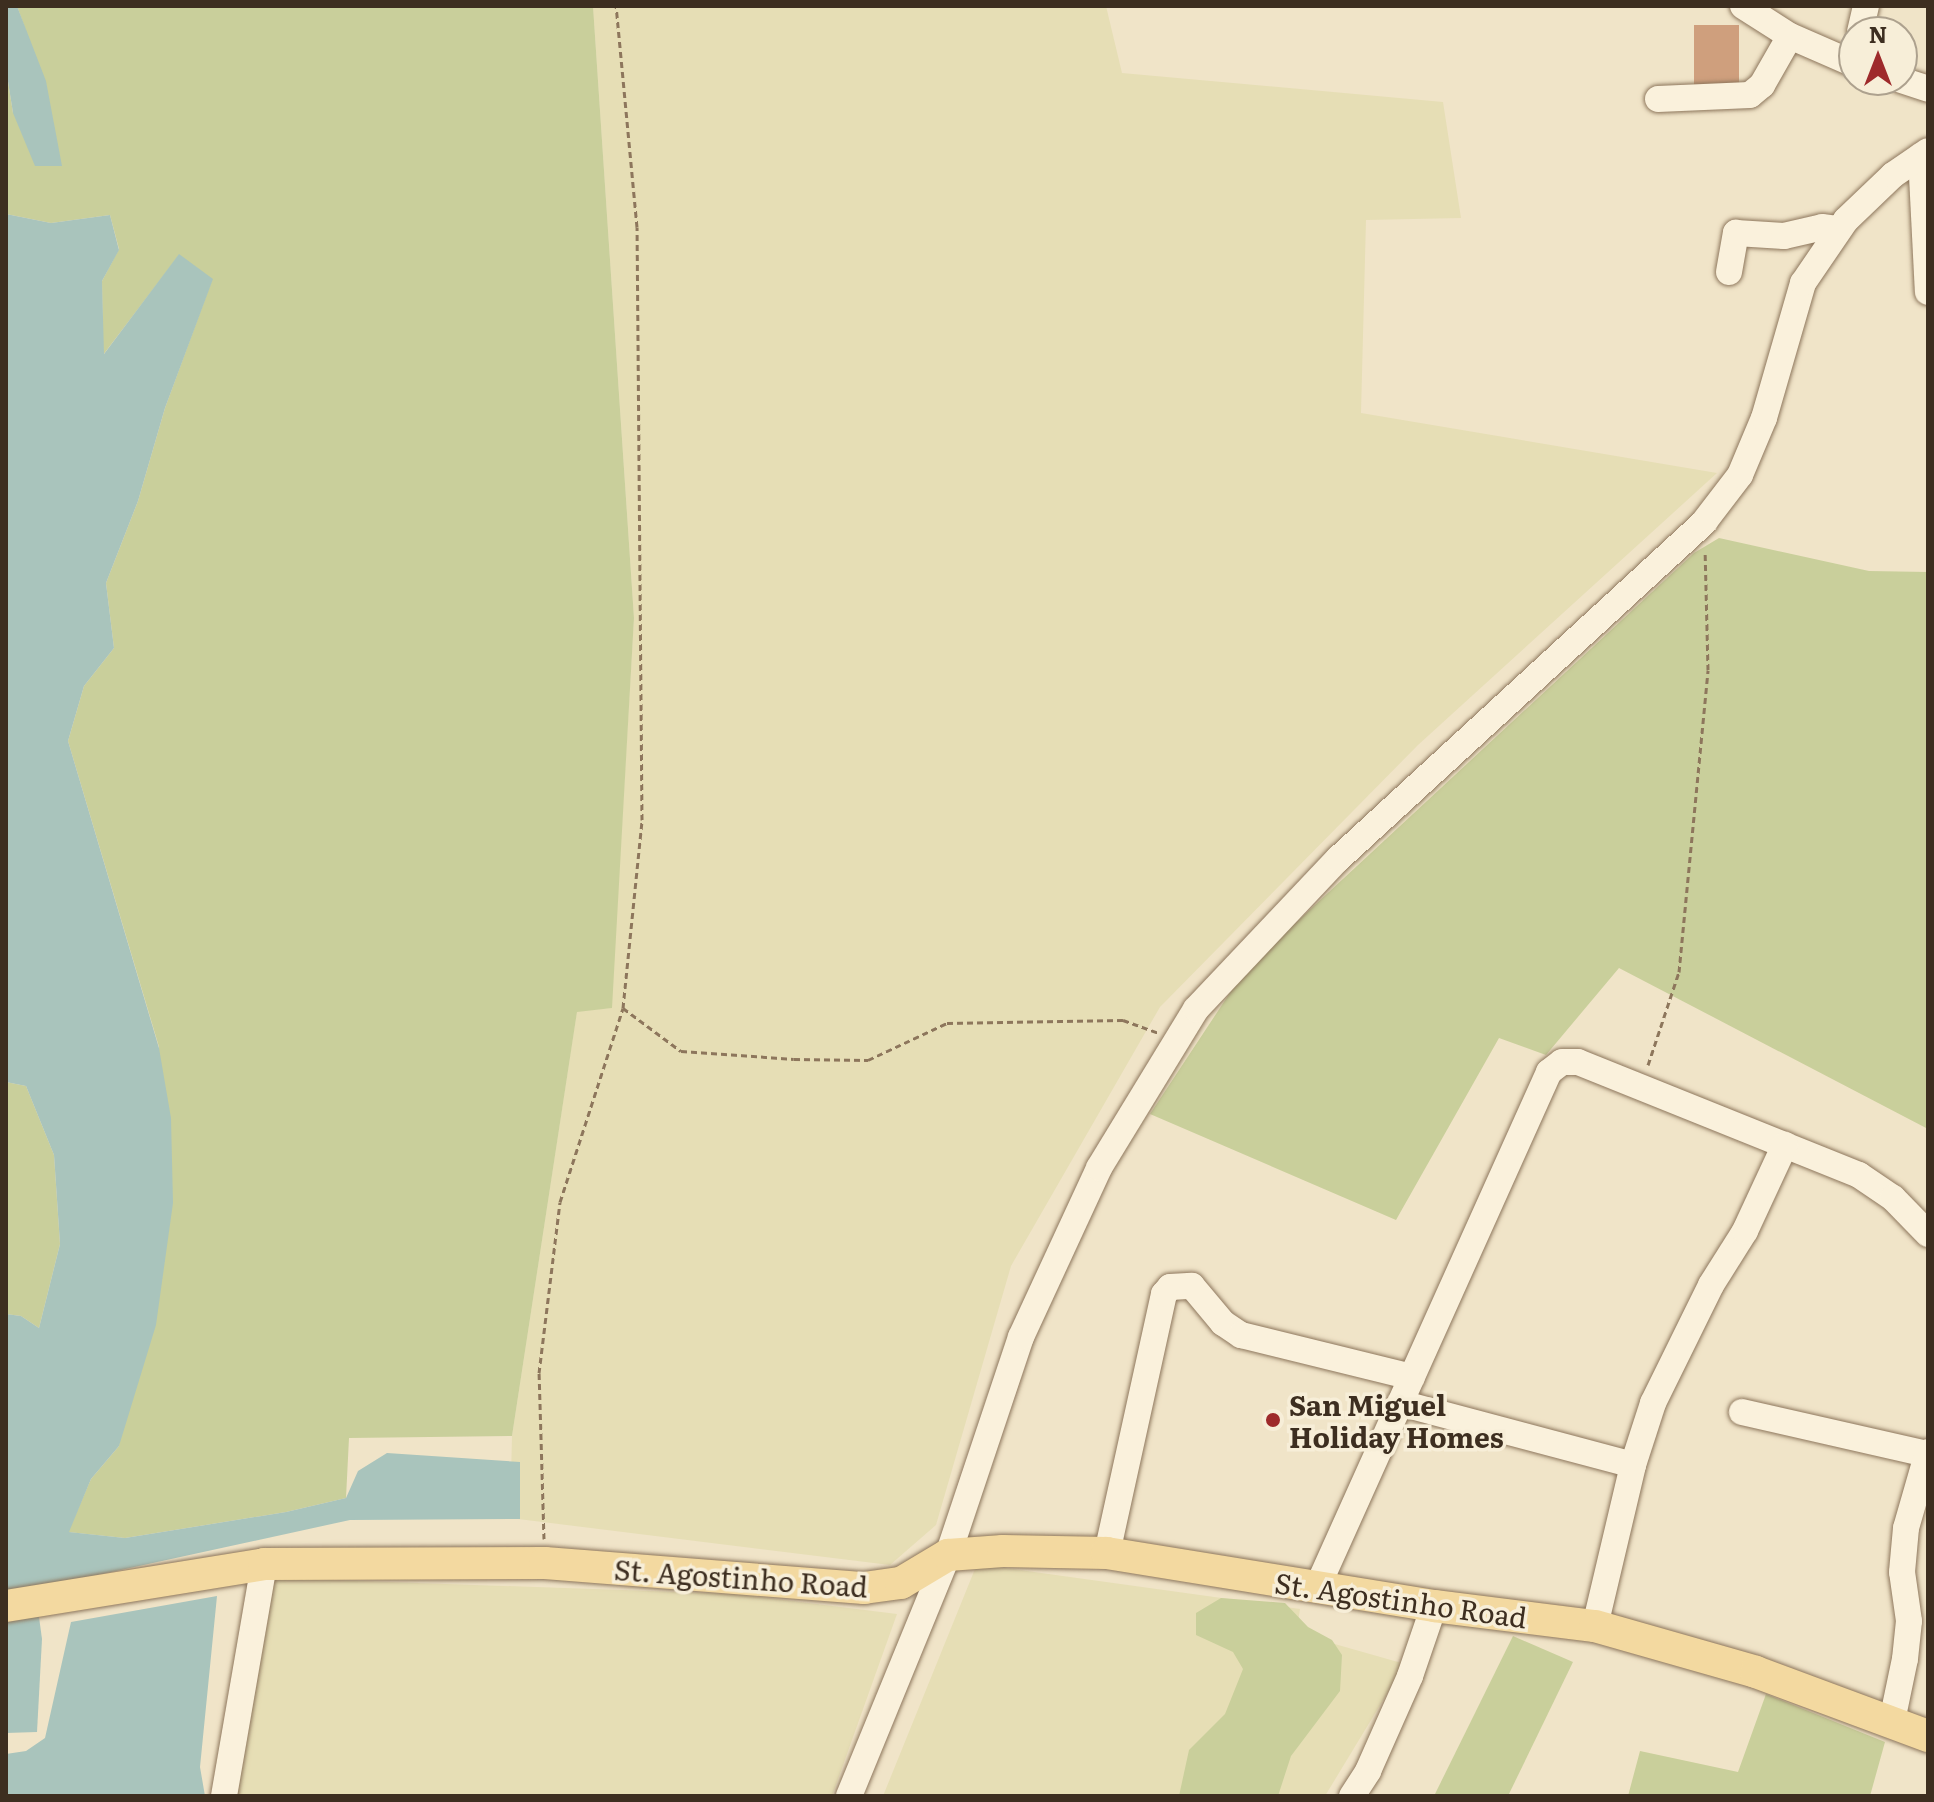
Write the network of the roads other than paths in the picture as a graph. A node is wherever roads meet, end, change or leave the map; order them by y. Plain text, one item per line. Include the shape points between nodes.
1 (1743, 6) edge
2 (1790, 36) junction
3 (1838, 57) edge
4 (1658, 99) dead end
5 (1924, 154) edge
6 (1839, 229) junction
7 (1729, 272) dead end
8 (1928, 292) edge
9 (1785, 1145) junction
10 (1928, 1234) edge
11 (1412, 1377) junction
12 (1400, 1403) junction
13 (1742, 1412) dead end
14 (1928, 1453) edge
15 (1633, 1465) junction
16 (1107, 1553) junction
17 (948, 1555) junction
18 (264, 1564) junction
19 (1317, 1588) junction
20 (6, 1606) edge
21 (1434, 1606) junction
22 (1595, 1626) junction
23 (1892, 1721) junction
24 (1928, 1736) edge
25 (224, 1796) edge
26 (849, 1796) edge
27 (1352, 1796) edge

1 - 2 street
2 - 3 street
2 - 4 street via 1762,85 1750,95
5 - 6 street via 1893,175
5 - 8 street
6 - 7 street via 1822,227 1784,236 1736,233
6 - 17 street via 1803,283 1764,418 1740,475 1704,522 1338,859 1196,1009 1099,1168 1021,1337
9 - 10 street via 1859,1175 1893,1198
9 - 11 street via 1578,1062 1562,1062 1549,1072
9 - 15 street via 1653,1403
11 - 12 street
11 - 16 street via 1241,1335 1223,1323 1192,1286 1170,1287 1164,1294
12 - 15 street
12 - 19 street
13 - 14 street
14 - 23 street via 1906,1528 1902,1572 1909,1621
15 - 22 street
16 - 17 main road, St. Agostinho Road
16 - 19 main road, St. Agostinho Road
17 - 18 main road, St. Agostinho Road via 901,1583 864,1588 545,1563
17 - 26 street
18 - 20 main road, St. Agostinho Road
18 - 25 street
19 - 21 main road, St. Agostinho Road
21 - 22 main road, St. Agostinho Road
21 - 27 street via 1410,1676
22 - 23 main road, St. Agostinho Road via 1756,1672
23 - 24 main road, St. Agostinho Road

